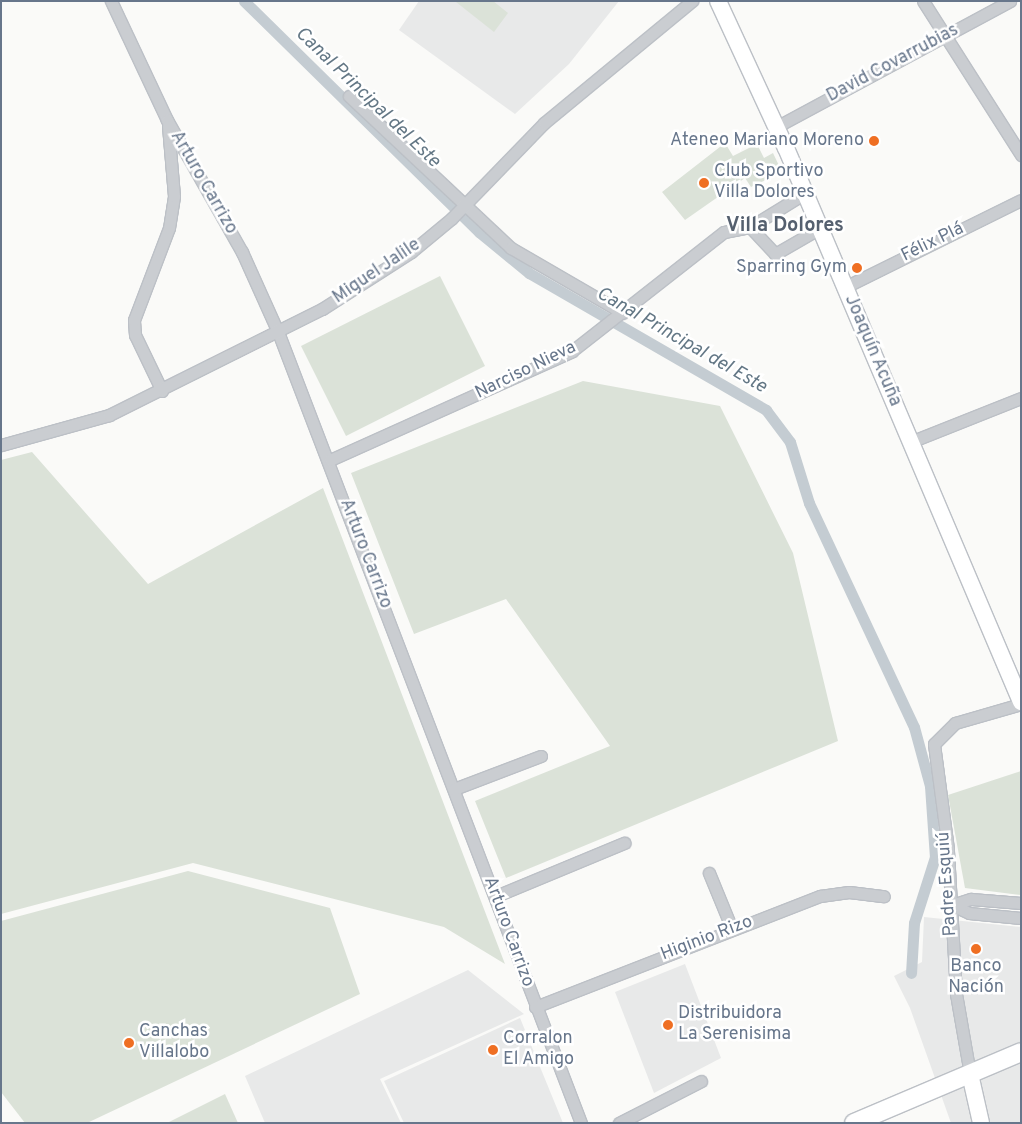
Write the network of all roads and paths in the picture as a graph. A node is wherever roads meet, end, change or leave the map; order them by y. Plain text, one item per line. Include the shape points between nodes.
1 (111, 1) edge
2 (692, 1) edge
3 (718, 1) edge
4 (923, 1) edge
5 (1010, 1) edge
6 (946, 36) junction
7 (350, 96) dead end
8 (167, 120) junction
9 (776, 127) junction
10 (1021, 155) edge
11 (805, 193) junction
12 (1021, 200) edge
13 (463, 206) junction
14 (750, 227) junction
15 (820, 228) junction
16 (844, 286) junction
17 (623, 313) junction
18 (278, 332) junction
19 (162, 391) junction
20 (1021, 398) edge
21 (910, 442) junction
22 (1, 445) edge
23 (330, 460) junction
24 (1021, 703) edge
25 (541, 756) dead end
26 (454, 789) junction
27 (624, 843) dead end
28 (709, 873) dead end
29 (496, 896) junction
30 (884, 896) dead end
31 (1021, 903) edge
32 (952, 904) junction
33 (1021, 918) edge
34 (732, 929) junction
35 (535, 1007) junction
36 (1021, 1052) edge
37 (970, 1074) junction
38 (701, 1080) dead end
39 (581, 1123) edge
40 (619, 1123) edge
41 (854, 1123) edge
42 (981, 1123) edge

1 - 8 street, Arturo Carrizo
2 - 13 street, Miguel Jalile via 544,123
3 - 9 street, Joaquín Acuña
4 - 6 street
5 - 6 street, David Covarrubias
6 - 9 street, David Covarrubias
6 - 10 street
7 - 13 street
8 - 18 street, Arturo Carrizo via 242,252
8 - 19 street via 174,196 169,228 134,320 135,335
9 - 11 street, Joaquín Acuña
11 - 14 street, Narciso Nieva
11 - 15 street, Joaquín Acuña
12 - 16 street, Félix Plá
13 - 17 street via 524,258
13 - 18 street, Miguel Jalile via 411,252
14 - 15 street via 775,254
14 - 17 street, Narciso Nieva via 724,232
15 - 16 street, Joaquín Acuña
16 - 21 street, Joaquín Acuña
17 - 23 street, Narciso Nieva via 572,351
18 - 19 street, Miguel Jalile
18 - 23 street, Arturo Carrizo
19 - 22 street, Miguel Jalile via 109,415
20 - 21 street
21 - 24 street, Joaquín Acuña
23 - 26 street, Arturo Carrizo
24 - 32 street, Padre Esquiú via 955,723 934,744
25 - 26 street
26 - 29 street, Arturo Carrizo
27 - 29 street
28 - 34 street
29 - 35 street, Arturo Carrizo
30 - 34 street, Higinio Rizo via 848,892 820,896
31 - 32 street via 970,899
32 - 33 street via 969,913
32 - 37 street, Padre Esquiú via 952,956
34 - 35 street, Higinio Rizo
35 - 39 street, Arturo Carrizo
36 - 37 main road
37 - 41 main road
37 - 42 street, Padre Esquiú
38 - 40 street

